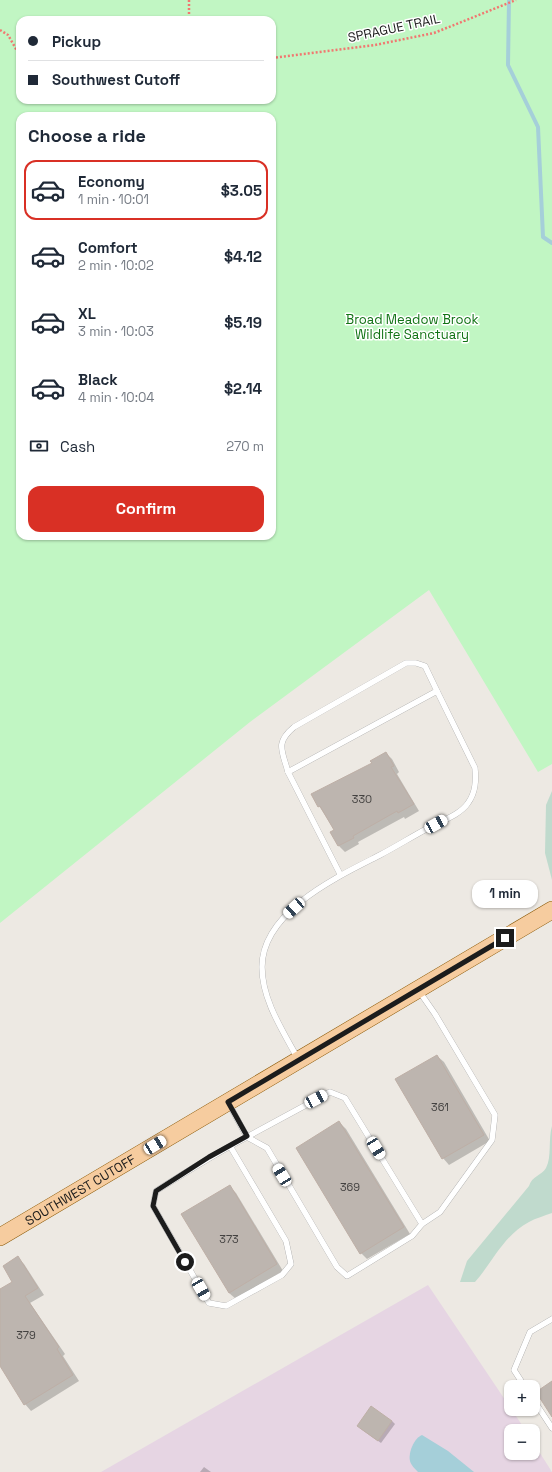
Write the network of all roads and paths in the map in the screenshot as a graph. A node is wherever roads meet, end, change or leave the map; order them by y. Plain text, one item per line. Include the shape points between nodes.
1 (189, 0) edge
2 (516, 0) edge
3 (189, 16) edge
4 (0, 30) edge
5 (16, 49) edge
6 (276, 57) edge
7 (437, 691) junction
8 (288, 772) junction
9 (340, 874) junction
10 (552, 910) edge
11 (418, 988) junction
12 (298, 1059) junction
13 (228, 1102) junction
14 (247, 1136) junction
15 (230, 1146) junction
16 (422, 1224) junction
17 (0, 1237) edge
18 (552, 1319) edge
19 (520, 1380) edge
20 (540, 1410) edge
21 (552, 1428) edge

1 - 3 path
2 - 6 path, SPRAGUE TRAIL via 434,33
4 - 5 path via 8,35
7 - 8 lane
7 - 8 lane via 425,666 406,663 294,727 284,736 281,746
7 - 9 lane via 475,768 476,781 469,802 450,816
8 - 9 lane
9 - 12 lane via 312,892 286,916 266,946 262,965 264,987 273,1011
10 - 11 main road, SOUTHWEST CUTOFF
11 - 12 main road, SOUTHWEST CUTOFF
11 - 16 lane via 495,1116 492,1140 440,1212
12 - 13 main road, SOUTHWEST CUTOFF
13 - 14 lane
13 - 17 main road, SOUTHWEST CUTOFF
14 - 15 lane
14 - 16 lane via 330,1092 346,1098
14 - 16 lane via 267,1148 337,1268 347,1276 412,1236
15 - 15 lane via 156,1191 153,1206 209,1303 226,1306 282,1275 291,1264 286,1241
18 - 19 lane via 530,1332 514,1370
20 - 21 lane

